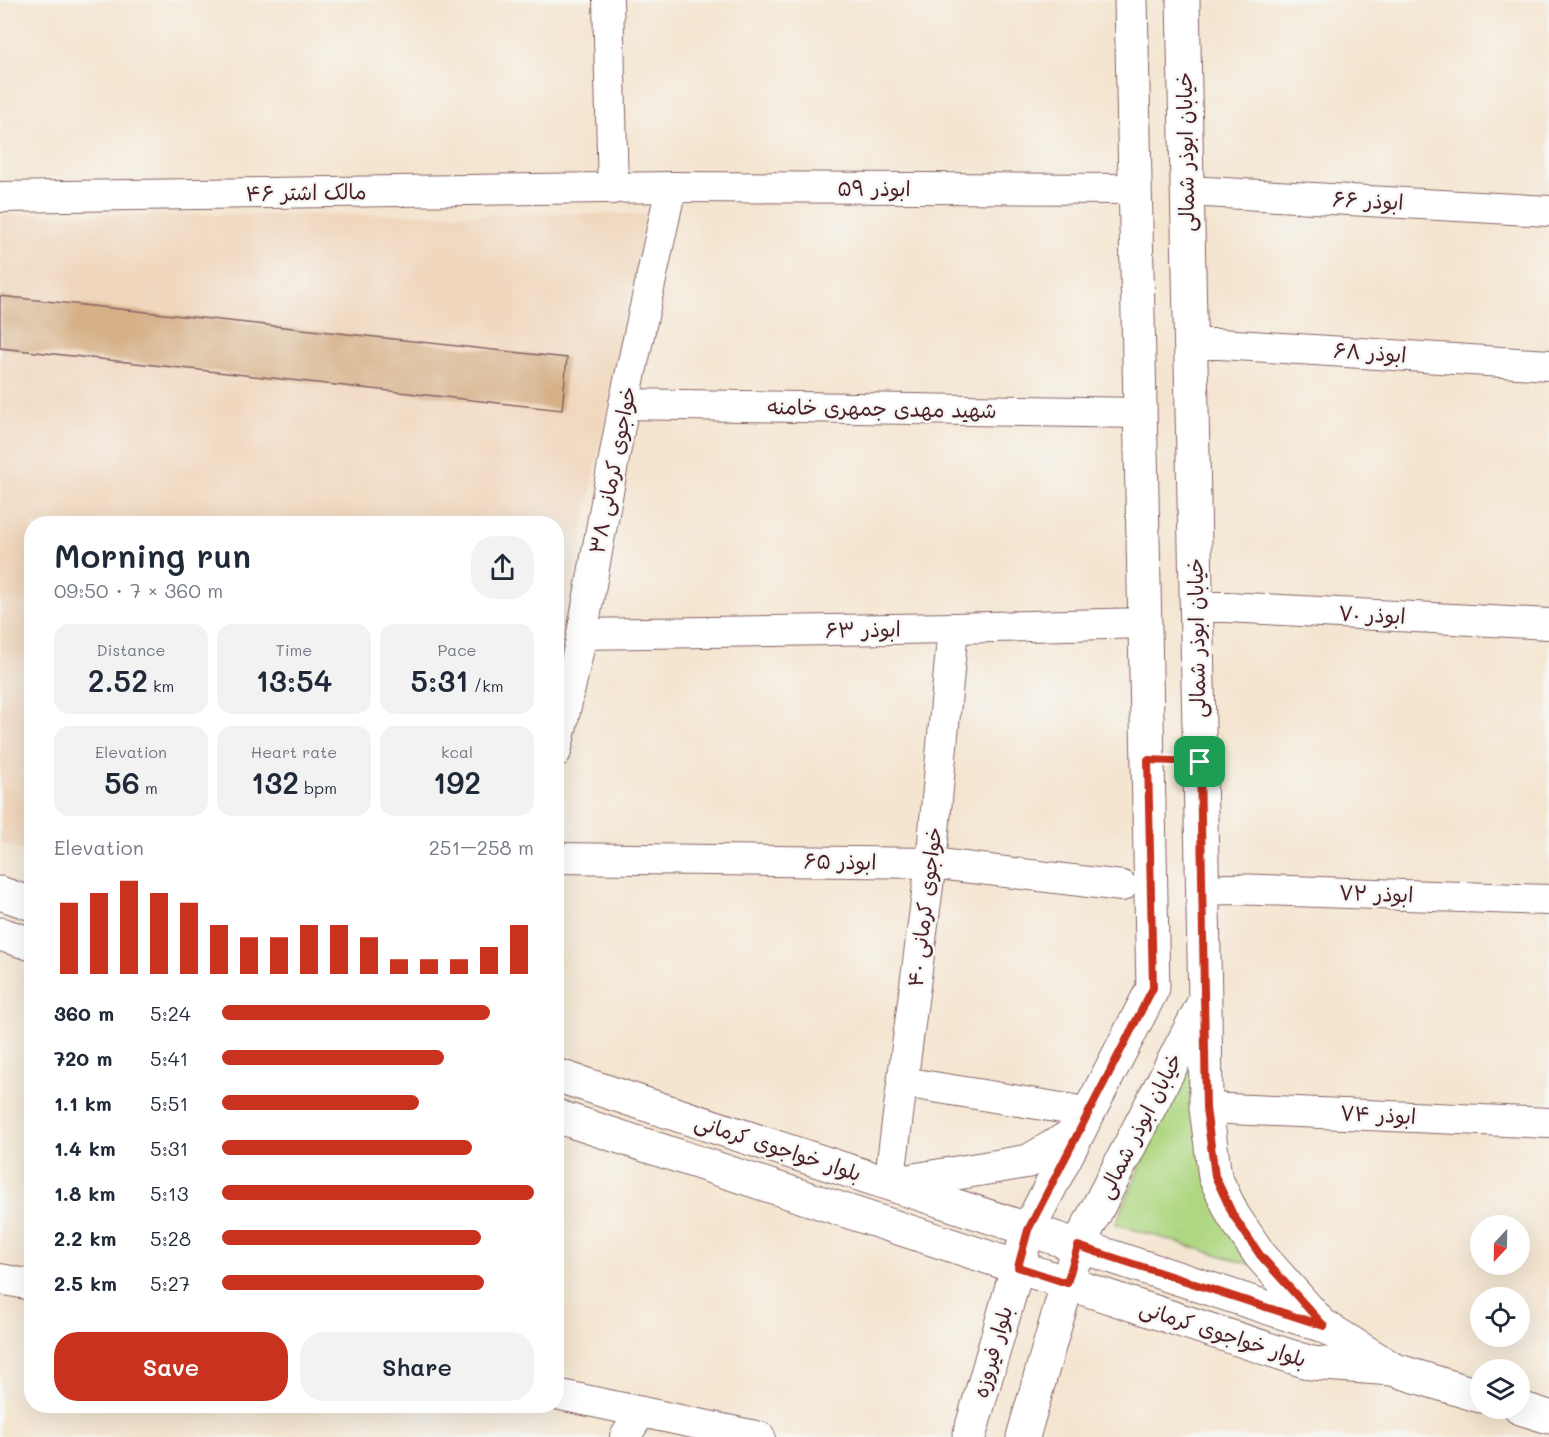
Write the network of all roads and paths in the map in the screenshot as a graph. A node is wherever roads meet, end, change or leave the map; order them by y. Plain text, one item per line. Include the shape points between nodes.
1 (608, 0) edge
2 (1131, 0) edge
3 (1182, 0) edge
4 (671, 188) junction
5 (613, 189) junction
6 (1135, 189) junction
7 (1187, 191) junction
8 (0, 197) edge
9 (1549, 211) edge
10 (1190, 344) junction
11 (1549, 365) edge
12 (624, 404) junction
13 (1140, 413) junction
14 (1196, 607) junction
15 (1144, 623) junction
16 (1549, 624) edge
17 (953, 628) junction
18 (582, 634) junction
19 (564, 716) edge
20 (1148, 760) junction
21 (1200, 762) junction
22 (564, 858) edge
23 (931, 863) junction
24 (1122, 886) dead end
25 (1202, 890) junction
26 (0, 893) edge
27 (1549, 900) edge
28 (24, 901) edge
29 (0, 934) edge
30 (24, 942) edge
31 (1205, 1000) junction
32 (564, 1078) edge
33 (903, 1082) junction
34 (1206, 1108) junction
35 (564, 1119) edge
36 (1077, 1121) junction
37 (1549, 1123) edge
38 (889, 1184) junction
39 (1028, 1230) junction
40 (1078, 1246) junction
41 (1018, 1267) junction
42 (0, 1278) edge
43 (24, 1283) edge
44 (1067, 1283) junction
45 (1324, 1326) junction
46 (1392, 1369) junction
47 (1470, 1393) edge
48 (564, 1396) edge
49 (1530, 1411) edge
50 (641, 1412) junction
51 (1549, 1417) edge
52 (625, 1437) edge
53 (760, 1437) edge
54 (969, 1437) edge
55 (1023, 1437) edge

1 - 5 street
2 - 6 main road
3 - 7 main road, خیابان ابوذر شمالی
4 - 5 street, ابوذر ۵۹
4 - 6 street, ابوذر ۵۹
4 - 12 street, خواجوی کرمانی ۳۸
5 - 8 street, مالک اشتر ۴۶
6 - 13 main road
7 - 9 street, ابوذر ۶۶
7 - 10 main road, خیابان ابوذر شمالی
10 - 11 street, ابوذر ۶۸
10 - 14 main road, خیابان ابوذر شمالی
12 - 13 street, شهید مهدی جمهری خامنه
12 - 18 street, خواجوی کرمانی ۳۸
13 - 15 main road
14 - 16 street, ابوذر ۷۰
14 - 21 main road, خیابان ابوذر شمالی
15 - 17 street, ابوذر ۶۳
15 - 20 main road
17 - 18 street, ابوذر ۶۳
17 - 23 street, خواجوی کرمانی ۴۰
18 - 19 street, خواجوی کرمانی ۳۸
20 - 21 main road
20 - 36 main road via 1153,988
21 - 25 main road, خیابان ابوذر شمالی
22 - 23 street, ابوذر ۶۵
23 - 24 street, ابوذر ۶۵
23 - 33 street, خواجوی کرمانی ۴۰
25 - 27 street, ابوذر ۷۲
25 - 31 main road, خیابان ابوذر شمالی
26 - 28 main road
29 - 30 main road
31 - 34 main road
31 - 40 main road, خیابان ابوذر شمالی
32 - 38 main road, بلوار خواجوی کرمانی
33 - 36 street
33 - 38 street, خواجوی کرمانی ۴۰
34 - 37 street, ابوذر ۷۴
34 - 45 main road via 1215,1176 1233,1215 1260,1255
35 - 41 main road, بلوار خواجوی کرمانی
36 - 38 main road via 1029,1161
36 - 39 main road
38 - 39 main road, بلوار خواجوی کرمانی
39 - 40 main road, بلوار خواجوی کرمانی
39 - 41 main road, بلوار فیروزه
40 - 44 main road, خیابان ابوذر شمالی
40 - 45 main road, بلوار خواجوی کرمانی
41 - 44 main road, بلوار خواجوی کرمانی
41 - 54 main road, بلوار فیروزه
42 - 43 street
44 - 46 main road, بلوار خواجوی کرمانی via 1311,1363
44 - 55 main road
45 - 46 main road, بلوار خواجوی کرمانی
46 - 47 main road
48 - 50 street
49 - 51 main road
50 - 52 street
50 - 53 street

